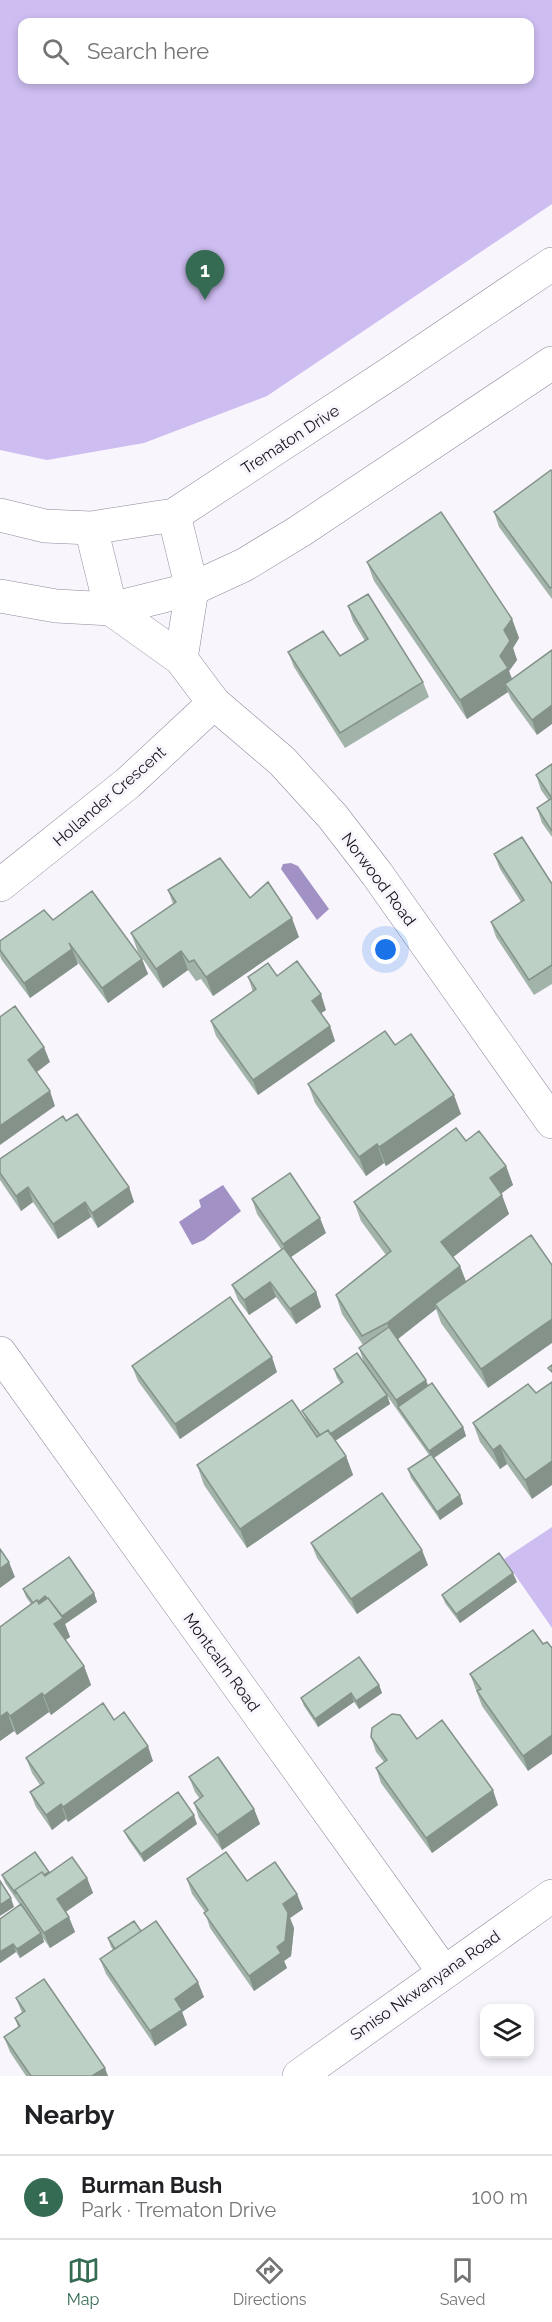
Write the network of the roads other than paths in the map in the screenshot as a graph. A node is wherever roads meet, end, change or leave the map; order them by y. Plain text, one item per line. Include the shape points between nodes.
1 (552, 264) edge
2 (552, 363) edge
3 (0, 515) edge
4 (174, 515) junction
5 (91, 528) junction
6 (192, 589) junction
7 (0, 596) edge
8 (111, 609) junction
9 (181, 659) junction
10 (214, 703) junction
11 (0, 885) edge
12 (552, 1122) edge
13 (0, 1353) edge
14 (552, 1896) edge
15 (443, 1971) junction
16 (299, 2076) edge

1 - 4 street, Trematon Drive
2 - 6 street via 300,531 244,565
3 - 5 street, Trematon Drive via 45,526
4 - 5 street, Trematon Drive
4 - 6 street
5 - 8 street
6 - 8 street
6 - 9 street
7 - 8 street via 56,606
8 - 9 street, Norwood Road
9 - 10 street, Norwood Road
10 - 11 street, Hollander Crescent via 128,783
10 - 12 street, Norwood Road via 282,761 333,817
13 - 15 street, Montcalm Road
14 - 15 street, Smiso Nkwanyana Road
15 - 16 street, Smiso Nkwanyana Road

